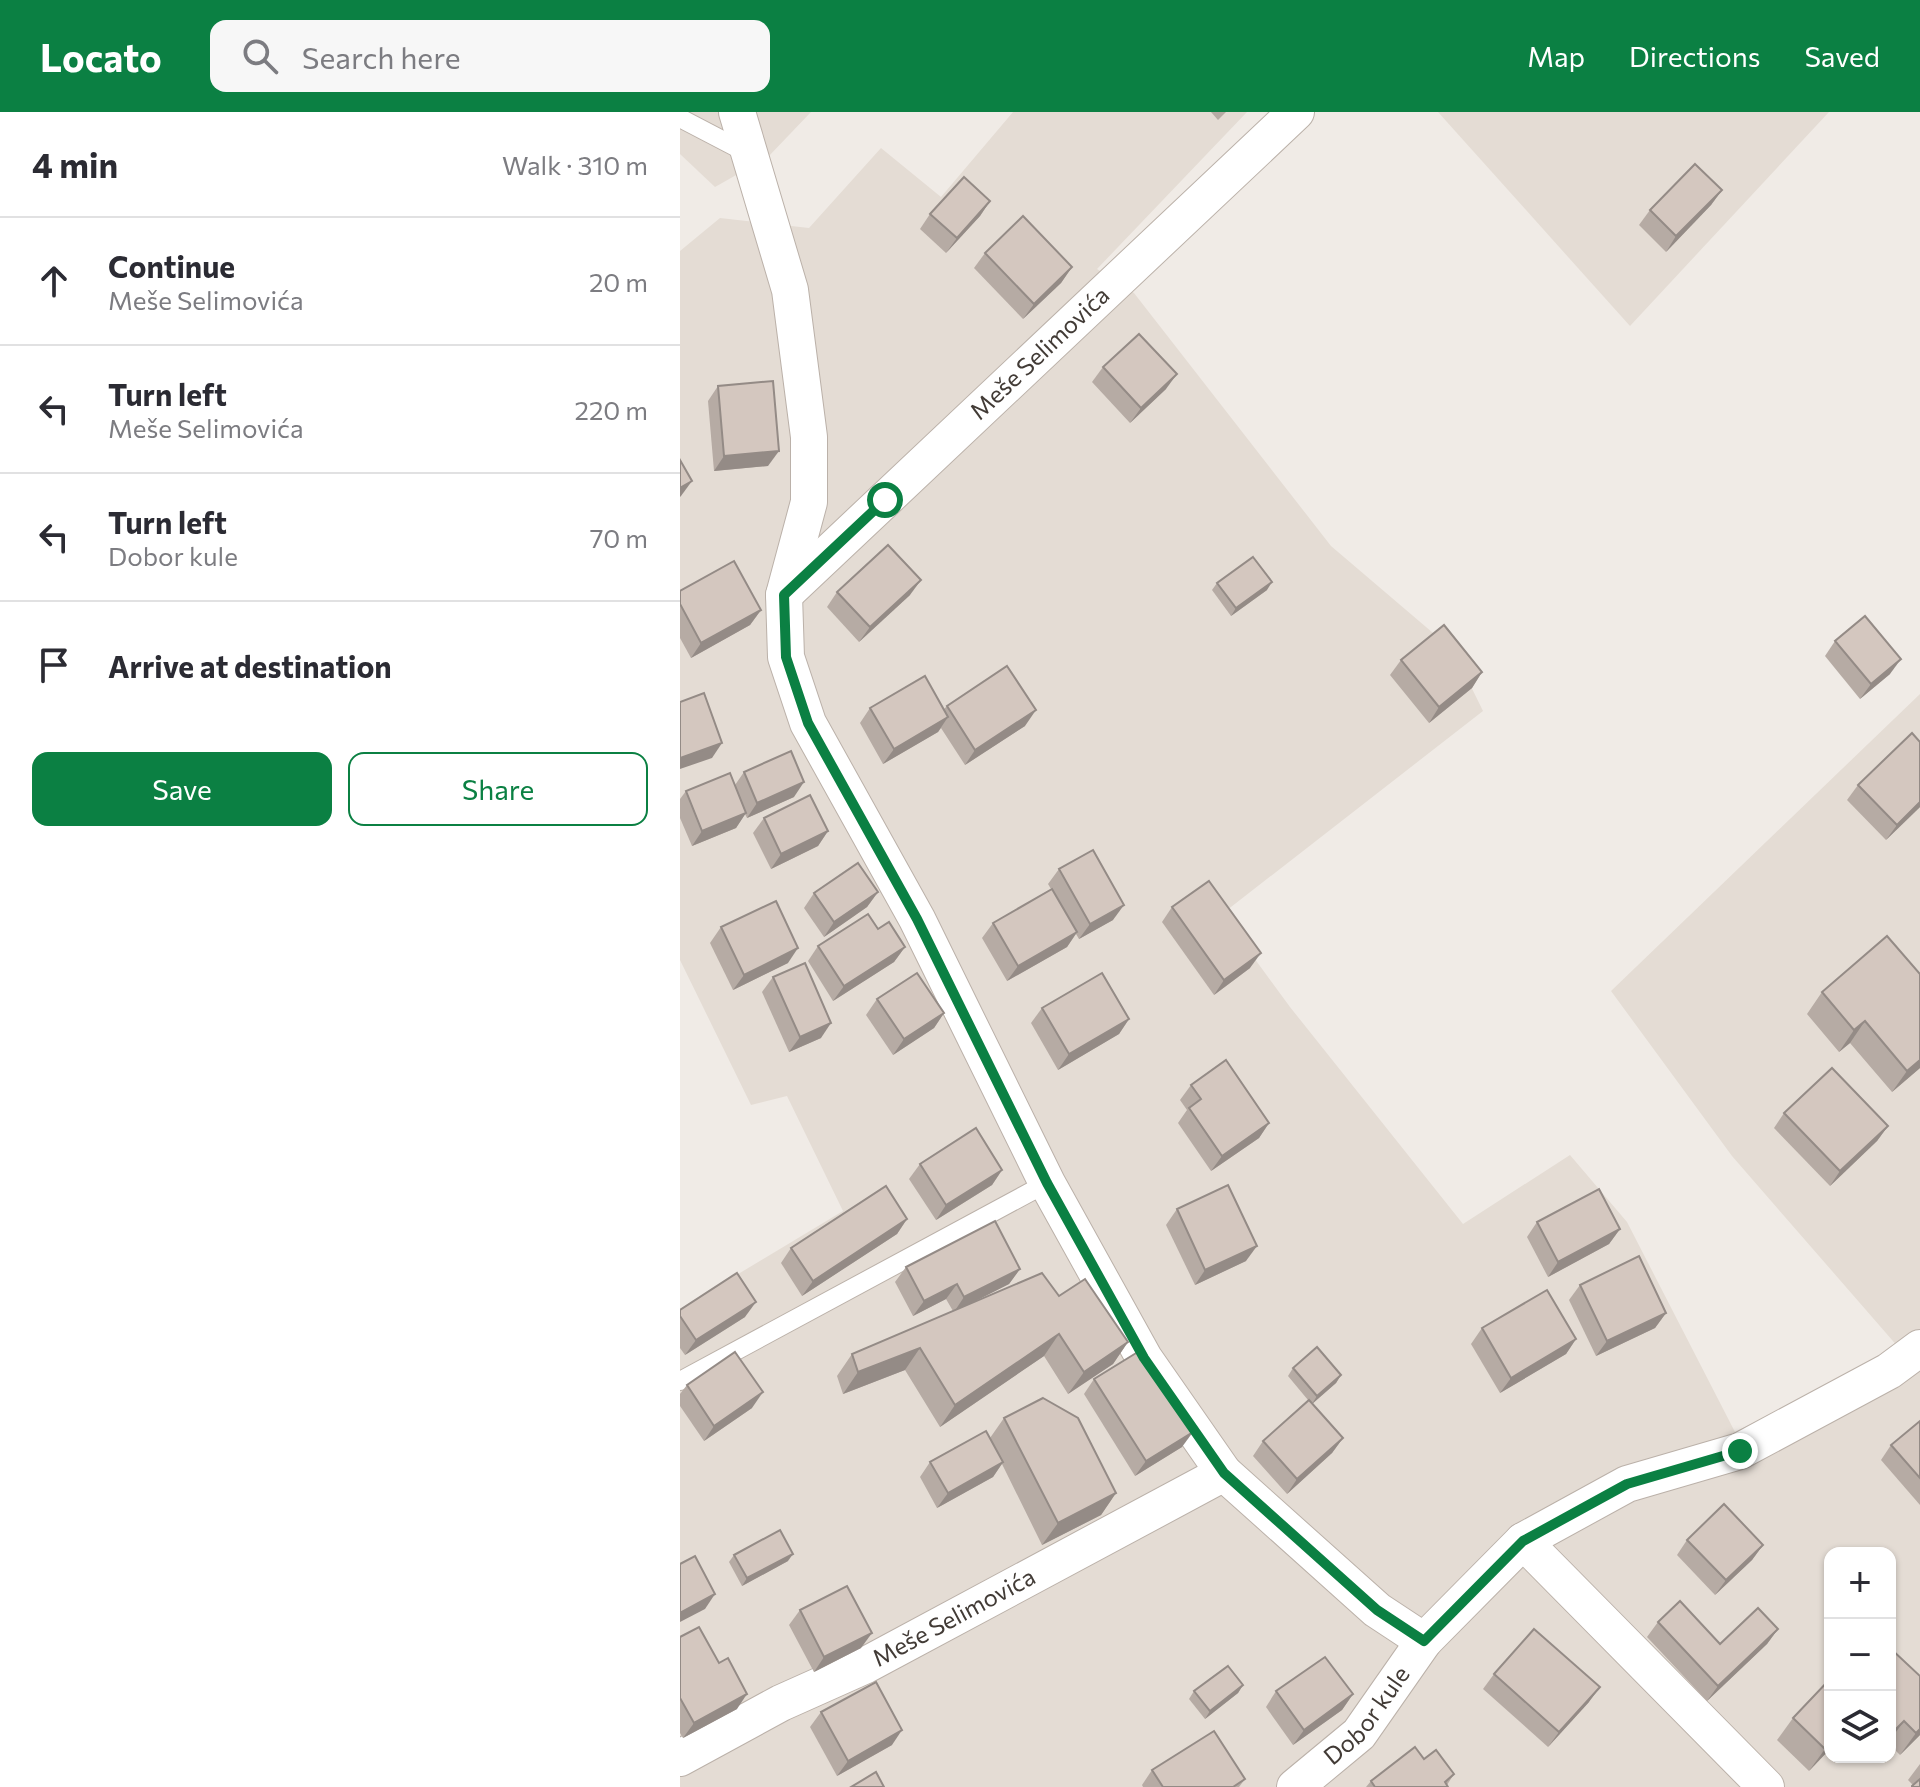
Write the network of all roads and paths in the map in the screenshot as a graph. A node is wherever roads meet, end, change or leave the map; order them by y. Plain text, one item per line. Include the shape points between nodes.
1 (737, 112) edge
2 (1296, 112) edge
3 (680, 118) edge
4 (747, 153) junction
5 (784, 595) junction
6 (1047, 1183) junction
7 (1920, 1348) edge
8 (680, 1381) edge
9 (1224, 1473) junction
10 (1523, 1541) junction
11 (1424, 1641) junction
12 (680, 1758) edge
13 (1295, 1787) edge
14 (1766, 1787) edge

1 - 4 street
2 - 5 street, Meše Selimovića
3 - 4 lane
4 - 5 street via 790,290 809,437 809,502
5 - 6 street via 786,657 808,723 917,919
6 - 8 lane
6 - 9 street via 1144,1358
7 - 10 street, Dobor kule via 1889,1371 1740,1451 1627,1484
9 - 11 street via 1377,1610
9 - 12 street, Meše Selimovića via 880,1658 781,1703
10 - 11 street, Dobor kule
10 - 14 street
11 - 13 street, Dobor kule via 1359,1734

